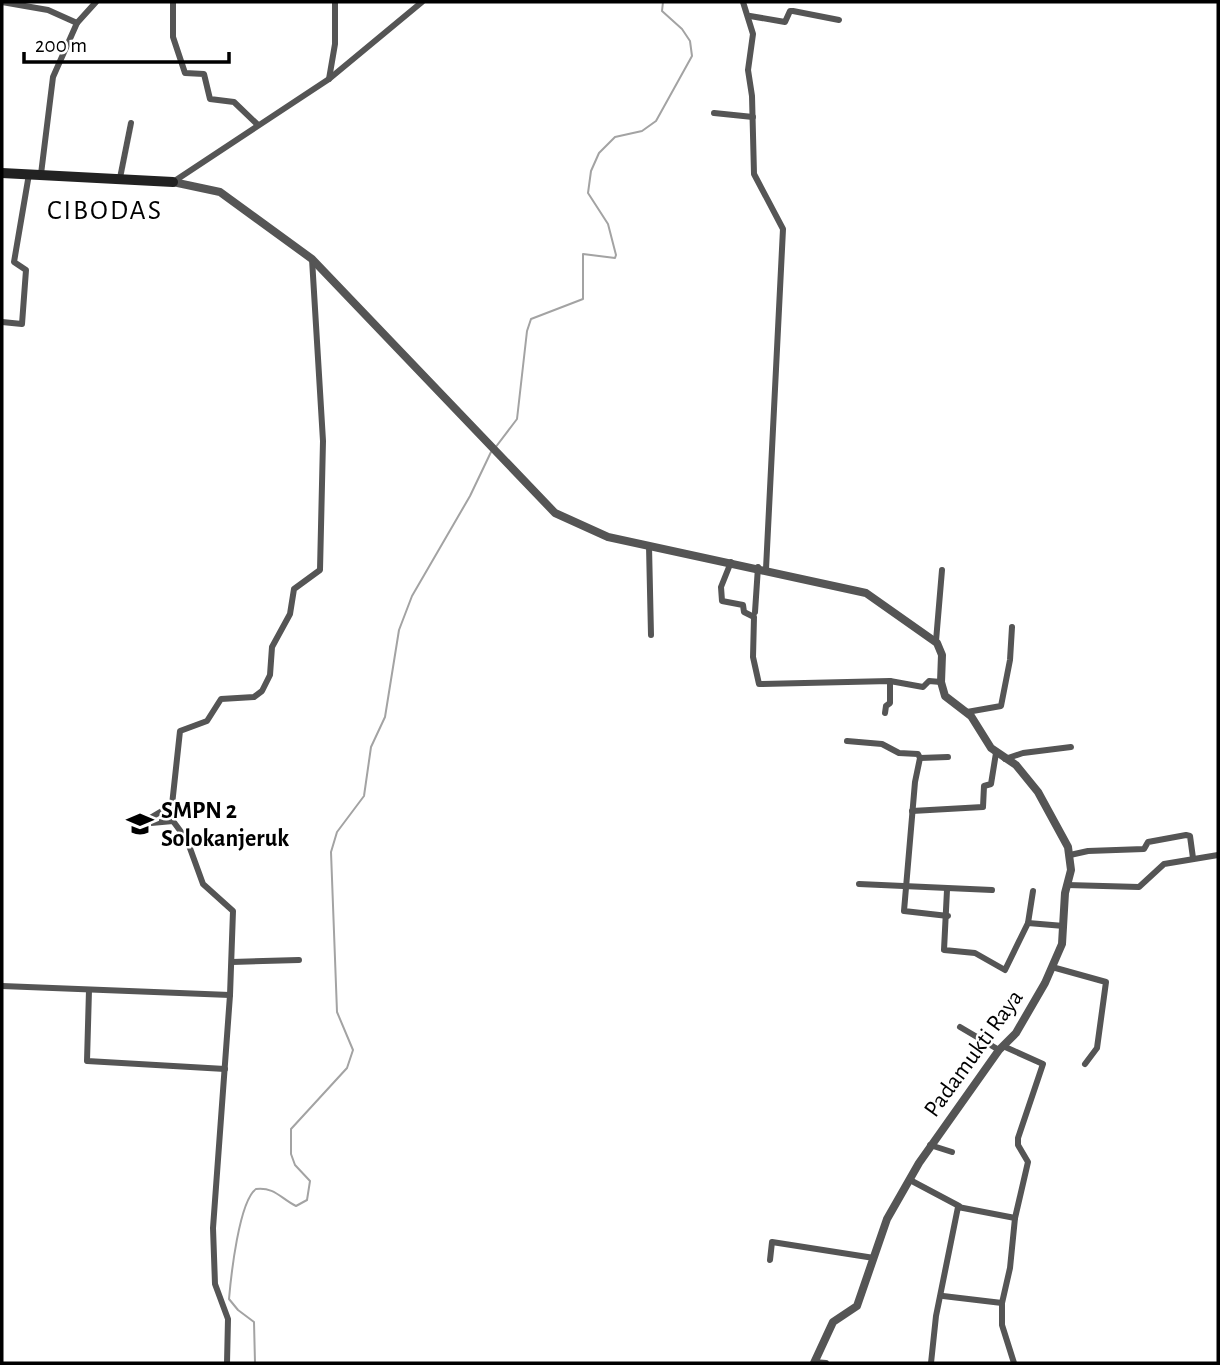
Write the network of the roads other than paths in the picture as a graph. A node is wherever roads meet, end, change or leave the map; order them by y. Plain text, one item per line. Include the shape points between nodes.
1 (2, 2) edge
2 (96, 2) edge
3 (173, 2) edge
4 (335, 2) edge
5 (422, 2) edge
6 (743, 2) edge
7 (750, 16) junction
8 (839, 20) dead end
9 (78, 23) junction
10 (329, 79) junction
11 (714, 114) dead end
12 (753, 117) junction
13 (131, 123) dead end
14 (257, 124) junction
15 (2, 173) edge
16 (29, 174) junction
17 (41, 174) junction
18 (120, 178) junction
19 (173, 182) junction
20 (312, 259) junction
21 (2, 322) edge
22 (649, 546) junction
23 (731, 562) junction
24 (762, 568) junction
25 (942, 570) dead end
26 (755, 612) dead end
27 (1012, 627) dead end
28 (651, 635) dead end
29 (936, 641) junction
30 (890, 681) junction
31 (941, 682) junction
32 (967, 712) junction
33 (885, 713) dead end
34 (847, 741) dead end
35 (1071, 747) dead end
36 (996, 753) junction
37 (948, 757) dead end
38 (920, 758) junction
39 (1005, 759) junction
40 (912, 811) junction
41 (1070, 855) junction
42 (1218, 855) edge
43 (1193, 858) junction
44 (859, 884) dead end
45 (1067, 885) junction
46 (906, 887) junction
47 (947, 890) junction
48 (992, 890) dead end
49 (1033, 891) dead end
50 (947, 916) junction
51 (1028, 923) junction
52 (1064, 926) junction
53 (299, 960) dead end
54 (232, 962) junction
55 (1052, 967) junction
56 (2, 986) edge
57 (89, 990) junction
58 (230, 995) junction
59 (960, 1027) dead end
60 (1001, 1048) junction
61 (1085, 1063) dead end
62 (225, 1069) junction
63 (930, 1145) junction
64 (952, 1152) dead end
65 (909, 1180) junction
66 (959, 1206) junction
67 (1014, 1218) junction
68 (870, 1257) junction
69 (769, 1260) dead end
70 (943, 1296) junction
71 (1002, 1303) junction
72 (227, 1363) edge
73 (814, 1363) edge
74 (826, 1363) edge
75 (930, 1363) edge
76 (1014, 1363) edge

1 - 9 street via 48,10
2 - 9 street
3 - 14 street via 173,37 185,73 204,74 210,99 234,102
4 - 10 street
5 - 10 street
6 - 7 street
7 - 8 street via 785,22 793,11
7 - 12 street via 753,34 748,70
9 - 17 street via 53,77
10 - 14 street
11 - 12 street
12 - 24 street via 754,174 783,229
13 - 18 street
14 - 19 street
15 - 16 main road
16 - 17 main road
16 - 21 street via 14,262 26,270 22,324
17 - 18 main road
18 - 19 main road
19 - 20 street via 215,189
20 - 22 street via 555,513 594,532
20 - 54 street via 323,441 320,570 294,589 290,614 272,647 270,675 262,691 254,697 220,699 207,721 180,731 172,805 140,824 173,821 187,840 203,884 233,911
22 - 23 street
22 - 28 street
23 - 24 street
23 - 30 street via 721,587 722,601 743,605 744,612 754,617 753,657 759,683
24 - 26 street
24 - 29 street via 866,593
25 - 29 street
27 - 32 street via 1001,706
29 - 31 street via 942,655
30 - 31 street via 922,687 929,681
30 - 33 street
31 - 32 street via 945,696
32 - 36 street
34 - 38 street via 884,744
35 - 39 street
36 - 39 street
36 - 40 street via 992,784 984,787 983,807
37 - 38 street
38 - 40 street
39 - 41 street via 1016,765 1038,792
40 - 46 street
41 - 43 street via 1144,849 1148,842 1189,835
41 - 45 street, Padamukti Raya
42 - 43 street
43 - 45 street via 1159,867 1139,887
44 - 46 street
45 - 52 street, Padamukti Raya
46 - 47 street
46 - 50 street via 905,911
47 - 48 street
47 - 50 street
49 - 51 street
50 - 51 street via 944,950 975,953 1006,970
51 - 52 street
52 - 55 street, Padamukti Raya
53 - 54 street
54 - 58 street
55 - 60 street, Padamukti Raya via 1033,1007
55 - 61 street via 1106,982 1097,1048
56 - 57 street
57 - 58 street
57 - 62 street via 86,1062
58 - 62 street
59 - 60 street
60 - 63 street, Padamukti Raya
60 - 67 street via 1043,1064 1018,1138 1028,1162
62 - 72 street via 213,1252 215,1284 228,1319
63 - 64 street
63 - 65 street, Padamukti Raya
65 - 66 street
65 - 68 street, Padamukti Raya
66 - 67 street
66 - 70 street
67 - 71 street
68 - 69 street via 772,1242
68 - 73 street, Padamukti Raya via 858,1306 834,1322
70 - 71 street
70 - 75 street
71 - 76 street via 1002,1325
73 - 74 street

